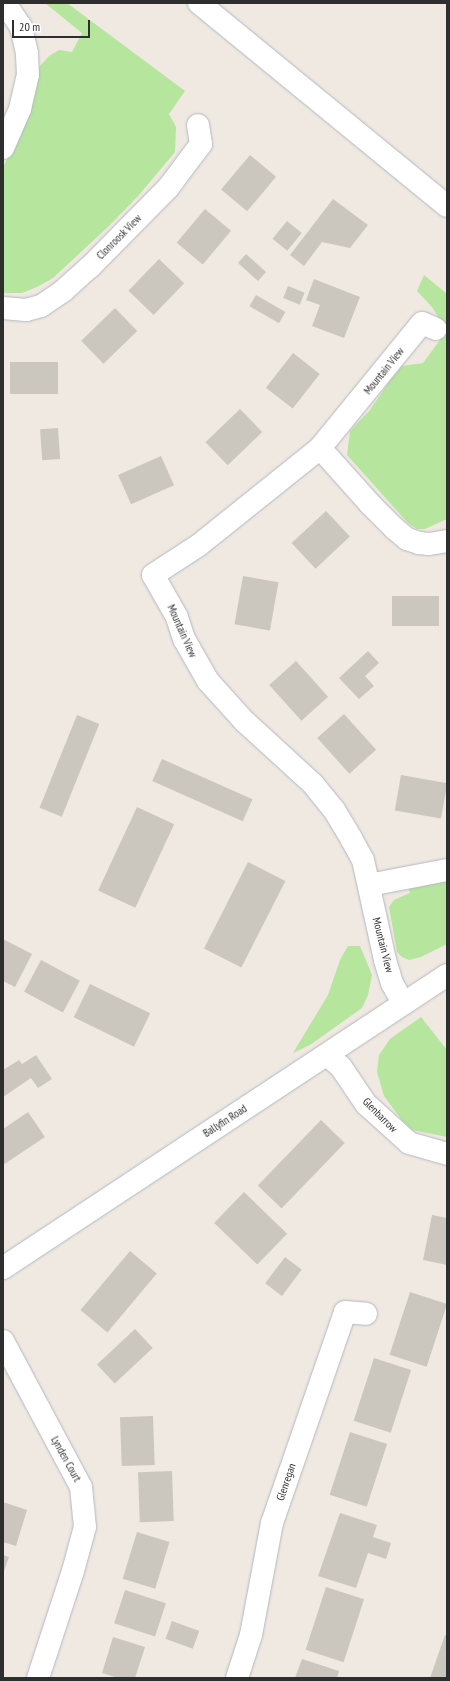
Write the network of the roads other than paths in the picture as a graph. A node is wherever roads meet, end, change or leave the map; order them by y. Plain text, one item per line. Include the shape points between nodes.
1 (5, 3) edge
2 (199, 3) edge
3 (198, 125) dead end
4 (3, 148) edge
5 (447, 206) edge
6 (3, 308) edge
7 (436, 329) dead end
8 (320, 448) junction
9 (447, 541) edge
10 (447, 870) edge
11 (369, 885) junction
12 (447, 975) edge
13 (402, 1003) junction
14 (327, 1055) junction
15 (447, 1154) edge
16 (3, 1268) edge
17 (366, 1314) dead end
18 (3, 1341) edge
19 (38, 1678) edge
20 (237, 1678) edge

1 - 4 street via 21,27 27,53 28,75 20,109
2 - 5 street
3 - 6 street, Clonroosk View via 200,144 168,188 90,267 41,306 26,310
7 - 8 street, Mountain View via 422,323
8 - 9 street via 370,504 407,539 429,544
8 - 11 street, Mountain View via 199,545 153,575 208,681 245,722 313,784 334,810 363,860
10 - 11 street
11 - 13 street, Mountain View via 385,960
12 - 13 street, Ballyfin Road
13 - 14 street, Ballyfin Road
14 - 15 street, Glenbarrow via 341,1067 366,1104 409,1143
14 - 16 street, Ballyfin Road
17 - 20 street, Glenregan via 345,1312 272,1523 251,1636
18 - 19 street, Lynden Court via 81,1487 85,1527

